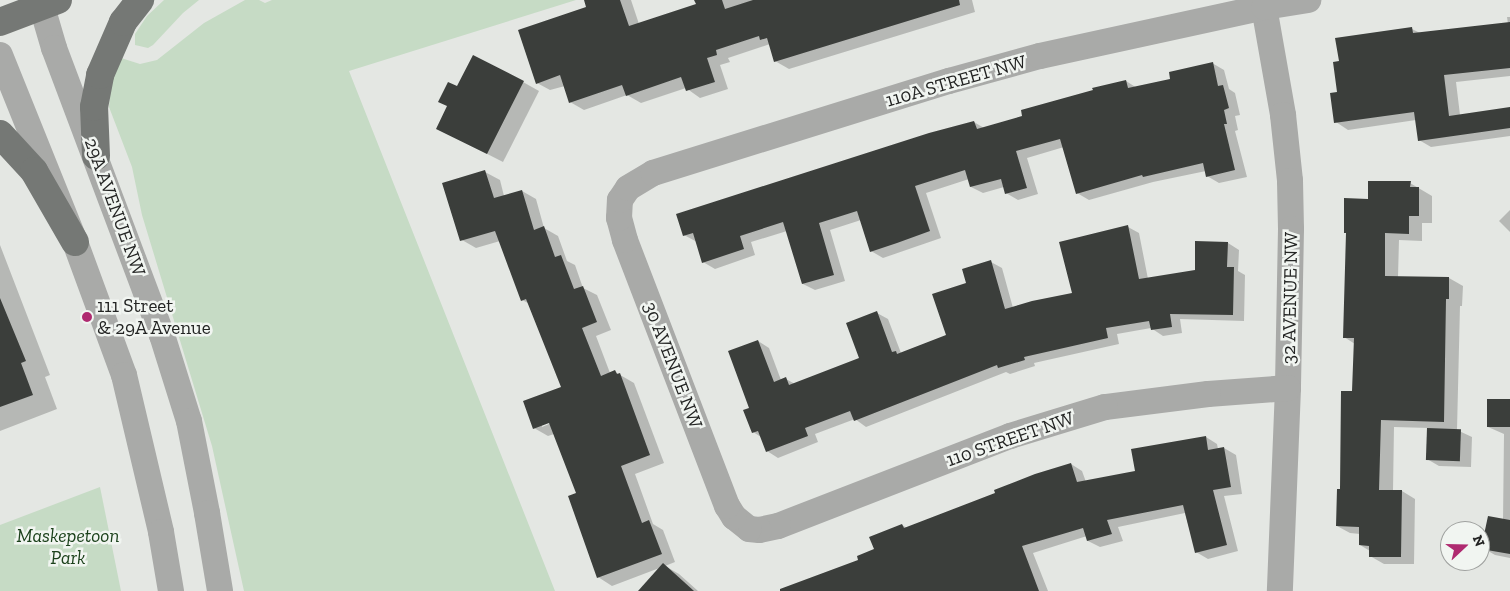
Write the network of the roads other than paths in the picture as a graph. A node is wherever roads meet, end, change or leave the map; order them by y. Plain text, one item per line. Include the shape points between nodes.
1 (140, 0) edge
2 (1308, 0) edge
3 (47, 2) edge
4 (1264, 7) junction
5 (0, 22) edge
6 (0, 56) edge
7 (0, 134) edge
8 (96, 156) junction
9 (620, 200) joint
10 (75, 242) junction
11 (1288, 388) junction
12 (743, 524) joint
13 (170, 591) edge
14 (220, 591) edge
15 (1280, 591) edge

1 - 8 main road via 123,22 100,75 94,106
2 - 4 street, 110A STREET NW
3 - 5 main road
3 - 8 street, 29A AVENUE NW via 54,48
4 - 9 street, 110A STREET NW via 1040,56 949,82 653,173 628,188
4 - 11 street, 32 AVENUE NW via 1283,115 1290,180
6 - 10 street
7 - 10 main road via 34,171
8 - 14 street, 29A AVENUE NW via 162,335 189,421
9 - 12 street, 30 AVENUE NW via 619,218 629,249 727,506
10 - 13 street via 113,343 131,402 161,532
11 - 12 street, 110 STREET NW via 1105,407 1010,436 778,526 760,530 749,529
11 - 15 street, 32 AVENUE NW

